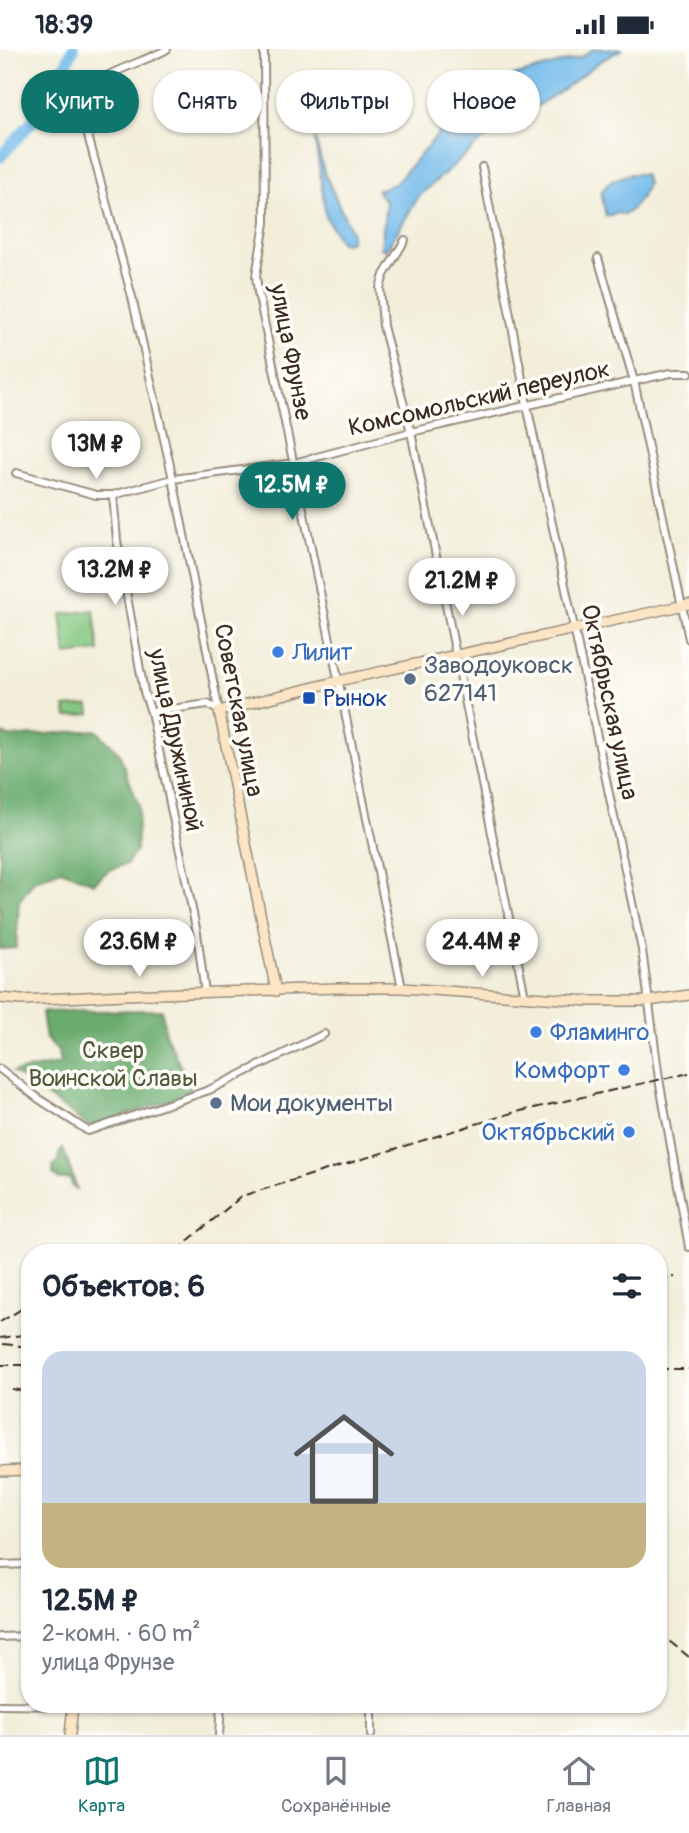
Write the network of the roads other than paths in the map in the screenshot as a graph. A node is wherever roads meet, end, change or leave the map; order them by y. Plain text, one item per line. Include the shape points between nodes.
1 (167, 49) edge
2 (264, 49) edge
3 (482, 167) dead end
4 (405, 240) dead end
5 (598, 257) dead end
6 (689, 373) edge
7 (634, 381) junction
8 (527, 405) junction
9 (411, 432) junction
10 (294, 463) junction
11 (16, 473) dead end
12 (173, 479) junction
13 (113, 495) junction
14 (685, 605) edge
15 (575, 629) junction
16 (689, 639) edge
17 (456, 655) junction
18 (338, 681) junction
19 (219, 711) junction
20 (151, 712) junction
21 (402, 988) junction
22 (276, 991) junction
23 (205, 993) junction
24 (689, 995) edge
25 (525, 997) junction
26 (0, 998) edge
27 (648, 1000) junction
28 (324, 1034) dead end
29 (0, 1069) edge
30 (689, 1247) edge
31 (21, 1470) edge
32 (0, 1471) edge
33 (21, 1564) edge
34 (0, 1565) edge
35 (21, 1636) edge
36 (0, 1637) edge
37 (0, 1705) edge
38 (21, 1705) edge
39 (72, 1713) edge
40 (220, 1713) edge
41 (371, 1713) edge
42 (70, 1735) edge
43 (219, 1735) edge
44 (371, 1735) edge

1 - 12 street, Советская улица via 92,85 81,110 132,297
2 - 10 street, улица Фрунзе via 265,223 256,277
3 - 8 street, Октябрьская улица
4 - 9 street via 380,288 383,326
5 - 7 street
6 - 7 street, Комсомольский переулок
7 - 8 street, Комсомольский переулок
7 - 14 street
8 - 9 street, Комсомольский переулок
8 - 15 street, Октябрьская улица
9 - 10 street, Комсомольский переулок
9 - 17 street
10 - 12 street, Комсомольский переулок
10 - 18 street, улица Фрунзе
11 - 13 street via 96,495
12 - 13 street, Комсомольский переулок
12 - 19 street, Советская улица
13 - 20 street, улица Дружининой via 121,567
14 - 15 street
14 - 16 street
15 - 17 street
15 - 27 street, Октябрьская улица via 642,950
17 - 18 street
17 - 25 street
18 - 19 street
18 - 21 street, улица Фрунзе
19 - 20 street via 208,704
19 - 22 street, Советская улица
20 - 23 street, улица Дружининой
21 - 22 street
21 - 25 street
22 - 23 street
23 - 26 street
24 - 27 street
25 - 27 street
27 - 30 street, Октябрьская улица
28 - 29 street via 209,1090 88,1131
31 - 32 street
33 - 34 street
35 - 36 street
37 - 38 street
39 - 42 street
40 - 43 street
41 - 44 street

